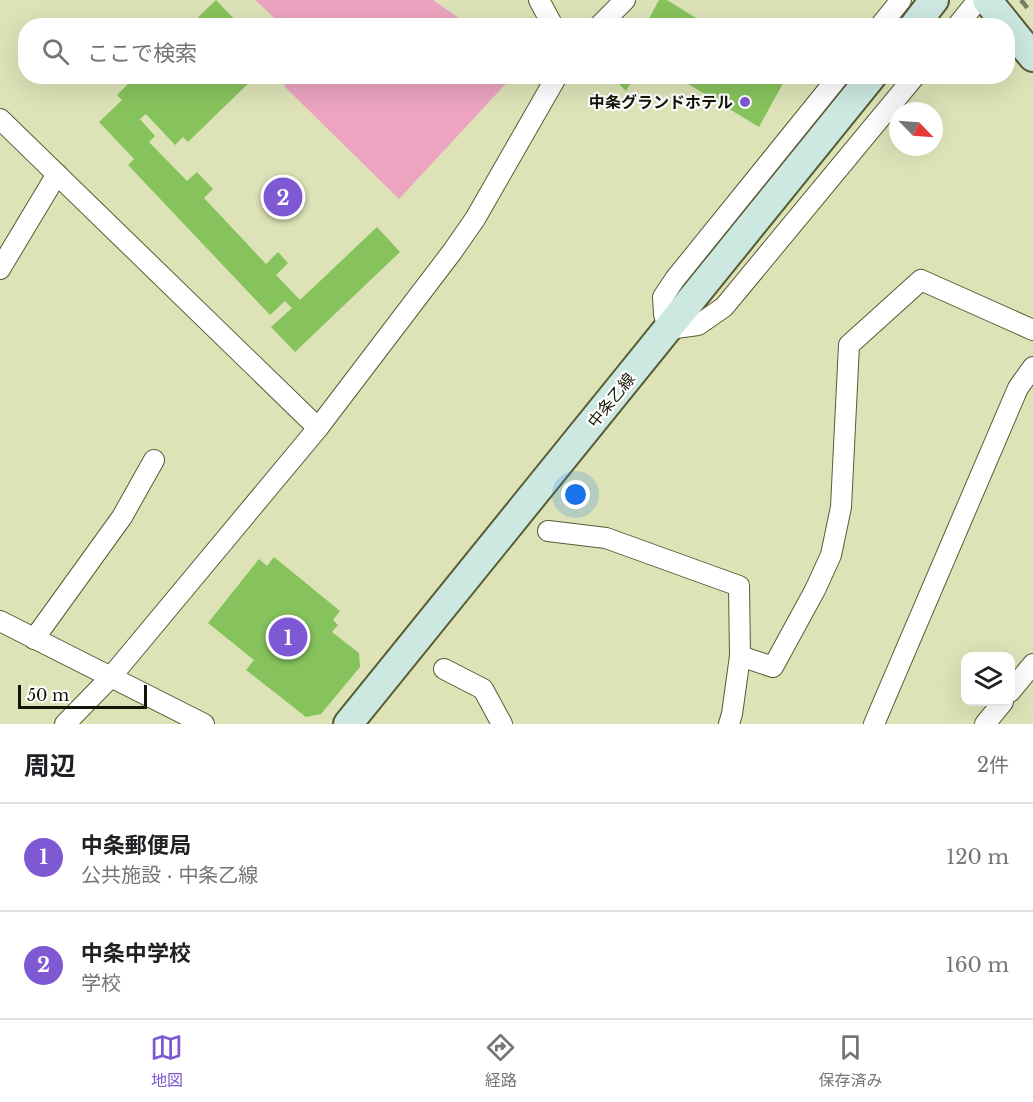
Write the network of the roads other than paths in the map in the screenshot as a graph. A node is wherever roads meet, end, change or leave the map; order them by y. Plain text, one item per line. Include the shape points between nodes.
1 (539, 0) edge
2 (625, 0) edge
3 (901, 0) edge
4 (934, 0) edge
5 (978, 0) edge
6 (987, 0) edge
7 (549, 18) edge
8 (607, 18) edge
9 (886, 18) edge
10 (920, 18) edge
11 (963, 18) edge
12 (1002, 18) edge
13 (1015, 35) edge
14 (1033, 57) edge
15 (552, 84) edge
16 (833, 84) edge
17 (867, 84) edge
18 (908, 84) edge
19 (0, 119) edge
20 (57, 174) junction
21 (0, 269) edge
22 (668, 330) junction
23 (1033, 330) edge
24 (1033, 367) edge
25 (1025, 392) edge
26 (318, 428) junction
27 (154, 460) dead end
28 (548, 531) dead end
29 (0, 621) edge
30 (34, 639) junction
31 (740, 656) junction
32 (1033, 664) edge
33 (444, 669) dead end
34 (110, 678) junction
35 (1015, 687) edge
36 (1000, 706) edge
37 (65, 724) edge
38 (204, 724) edge
39 (348, 724) edge
40 (502, 724) edge
41 (729, 724) edge
42 (874, 724) edge
43 (985, 724) edge

1 - 7 street
2 - 8 street
3 - 9 street
4 - 10 main road
5 - 11 street
6 - 12 main road
13 - 14 main road
15 - 26 street via 476,219
16 - 22 street via 675,279 663,297
17 - 22 main road, 中条乙線
18 - 22 street via 724,307 698,325
19 - 20 street
20 - 21 street
20 - 26 street
22 - 39 main road, 中条乙線
23 - 31 street via 921,280 849,345 841,507 831,555 773,667
24 - 25 street
25 - 42 street
26 - 34 street
27 - 30 street via 122,517
28 - 31 street via 606,538 739,586
29 - 30 street
30 - 34 street
31 - 41 street
32 - 35 street
33 - 40 street via 483,689
34 - 37 street
34 - 38 street
36 - 43 street

